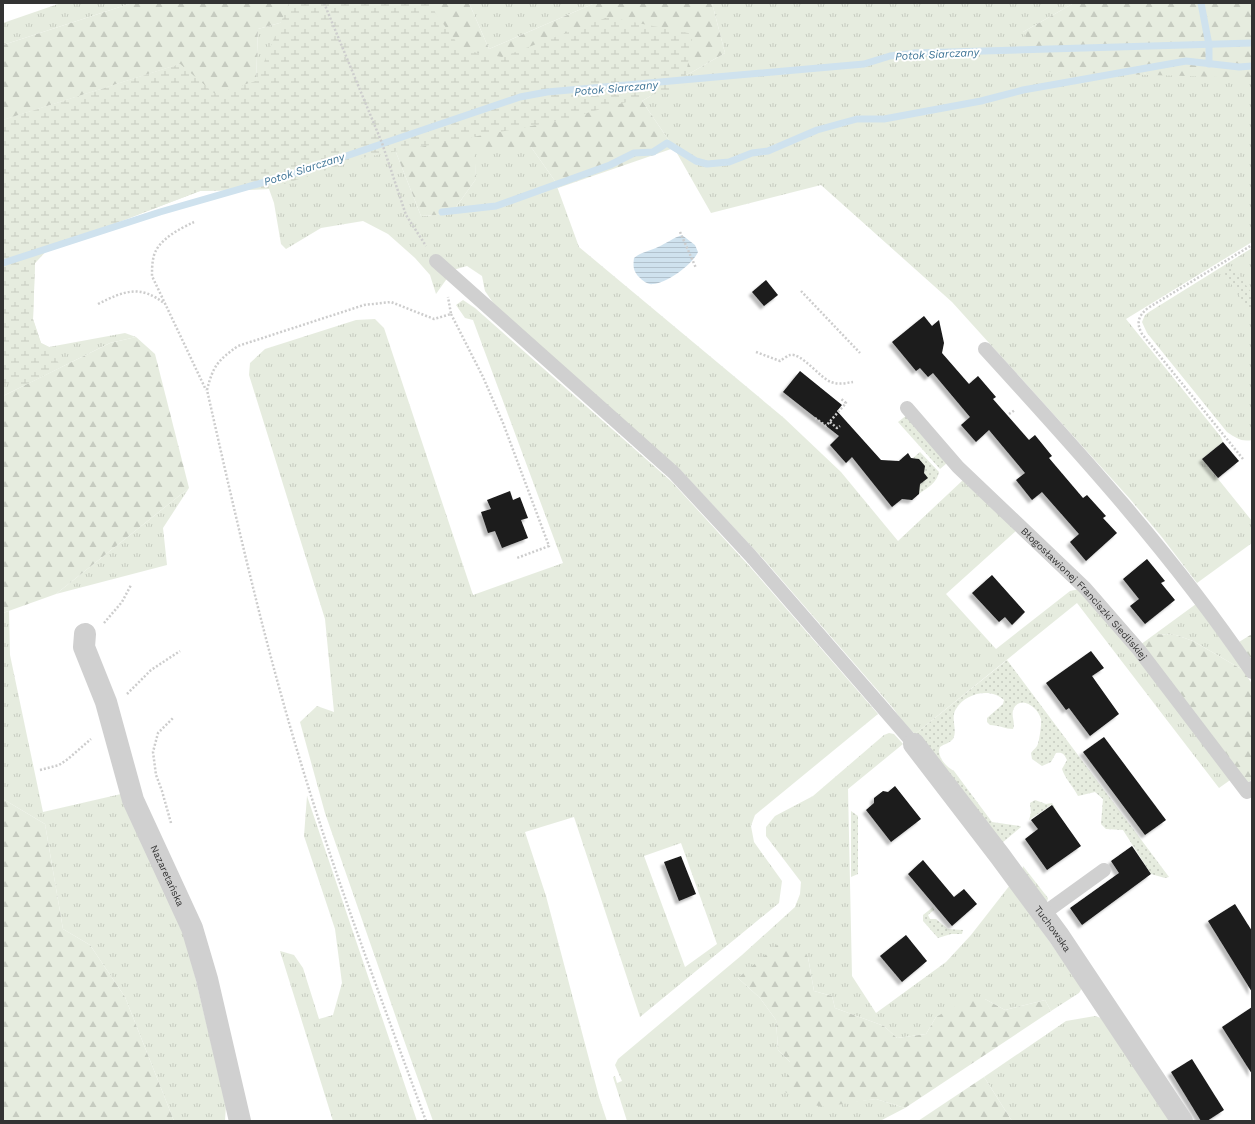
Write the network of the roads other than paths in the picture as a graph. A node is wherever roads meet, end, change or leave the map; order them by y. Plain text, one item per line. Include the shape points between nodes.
1 (436, 261) road end
2 (985, 349) dead end
3 (907, 408) dead end
4 (84, 634) road end
5 (1252, 672) edge
6 (914, 744) joint
7 (1250, 790) edge
8 (1104, 870) dead end
9 (1043, 914) junction
10 (240, 1121) edge
11 (1182, 1121) edge

1 - 6 lane via 674,473 760,567
2 - 5 lane via 1139,522 1198,596
3 - 7 lane, Błogosławionej Franciszki Siedliskiej via 958,467 1085,588 1139,650
4 - 10 street, Nazaretańska via 84,647 106,702 133,800 192,928 207,979
6 - 9 street, Tuchowska
8 - 9 lane
9 - 11 street, Tuchowska

